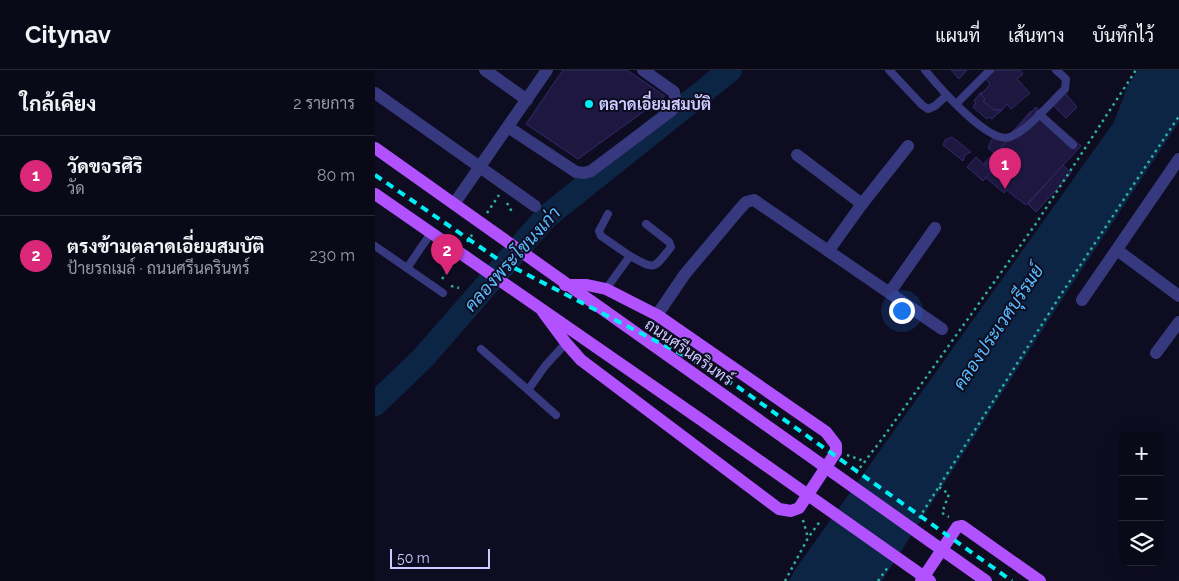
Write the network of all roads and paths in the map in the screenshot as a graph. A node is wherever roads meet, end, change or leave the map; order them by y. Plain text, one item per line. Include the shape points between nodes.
1 (485, 70) edge
2 (547, 70) edge
3 (643, 70) edge
4 (889, 70) edge
5 (925, 70) edge
6 (990, 70) edge
7 (1057, 70) edge
8 (1136, 70) edge
9 (375, 92) edge
10 (947, 95) junction
11 (527, 100) junction
12 (956, 104) junction
13 (1039, 114) junction
14 (1179, 116) edge
15 (508, 127) junction
16 (1073, 145) dead end
17 (908, 146) dead end
18 (375, 148) edge
19 (797, 155) dead end
20 (1179, 159) edge
21 (480, 167) junction
22 (501, 192) dead end
23 (375, 194) edge
24 (454, 204) junction
25 (862, 204) junction
26 (535, 206) dead end
27 (608, 214) dead end
28 (486, 215) dead end
29 (646, 224) dead end
30 (935, 228) dead end
31 (482, 229) junction
32 (431, 234) junction
33 (465, 245) dead end
34 (375, 246) edge
35 (829, 250) junction
36 (1117, 250) junction
37 (630, 256) junction
38 (461, 260) junction
39 (407, 268) junction
40 (439, 283) dead end
41 (565, 285) junction
42 (606, 289) junction
43 (890, 292) junction
44 (443, 294) dead end
45 (1179, 296) edge
46 (1082, 300) dead end
47 (543, 312) junction
48 (657, 315) junction
49 (1179, 322) edge
50 (942, 328) dead end
51 (566, 344) junction
52 (481, 349) dead end
53 (1156, 353) dead end
54 (528, 390) junction
55 (556, 415) dead end
56 (836, 452) junction
57 (864, 461) junction
58 (853, 476) dead end
59 (799, 508) junction
60 (825, 515) dead end
61 (962, 526) junction
62 (808, 538) junction
63 (785, 581) edge
64 (921, 581) edge
65 (930, 581) edge
66 (986, 581) edge
67 (1040, 581) edge

1 - 11 street
2 - 11 street
3 - 15 street via 674,92 676,105 591,171 576,172
4 - 10 lane via 928,109
5 - 10 lane
6 - 12 lane
7 - 13 lane via 1066,79 1065,89
8 - 57 path via 1035,224
9 - 21 street
10 - 12 lane
11 - 15 street
12 - 13 lane via 995,136 1004,139 1017,135
13 - 16 lane
14 - 61 path via 939,487 949,496 942,513
15 - 21 street
17 - 25 street
18 - 24 main road, ถนนศรีนครินทร์
19 - 25 street
20 - 36 street
21 - 24 street
21 - 26 street
22 - 28 path
23 - 32 main road
24 - 31 main road, ถนนศรีนครินทร์
25 - 35 street
27 - 37 lane via 599,231 601,236
29 - 37 lane via 671,246 654,266 649,267
30 - 43 street
31 - 33 path
31 - 41 main road, ถนนศรีนครินทร์
32 - 38 main road
32 - 39 lane
34 - 39 lane
35 - 43 street
35 - 48 street via 759,202 746,202 685,274
36 - 45 street
36 - 46 street
37 - 42 lane
38 - 40 path
38 - 47 main road via 507,286
39 - 44 lane
41 - 42 main road
41 - 66 main road, ถนนศรีนครินทร์
42 - 48 main road
43 - 50 street
47 - 51 main road
47 - 65 main road via 700,418
48 - 56 main road via 825,432 836,445
49 - 53 street
51 - 54 lane
51 - 59 main road via 581,360 779,509 785,512
52 - 54 lane
54 - 55 lane
56 - 57 path
56 - 59 main road
57 - 58 path
59 - 62 path
60 - 62 path
61 - 64 main road via 957,527
61 - 67 main road
62 - 63 path

